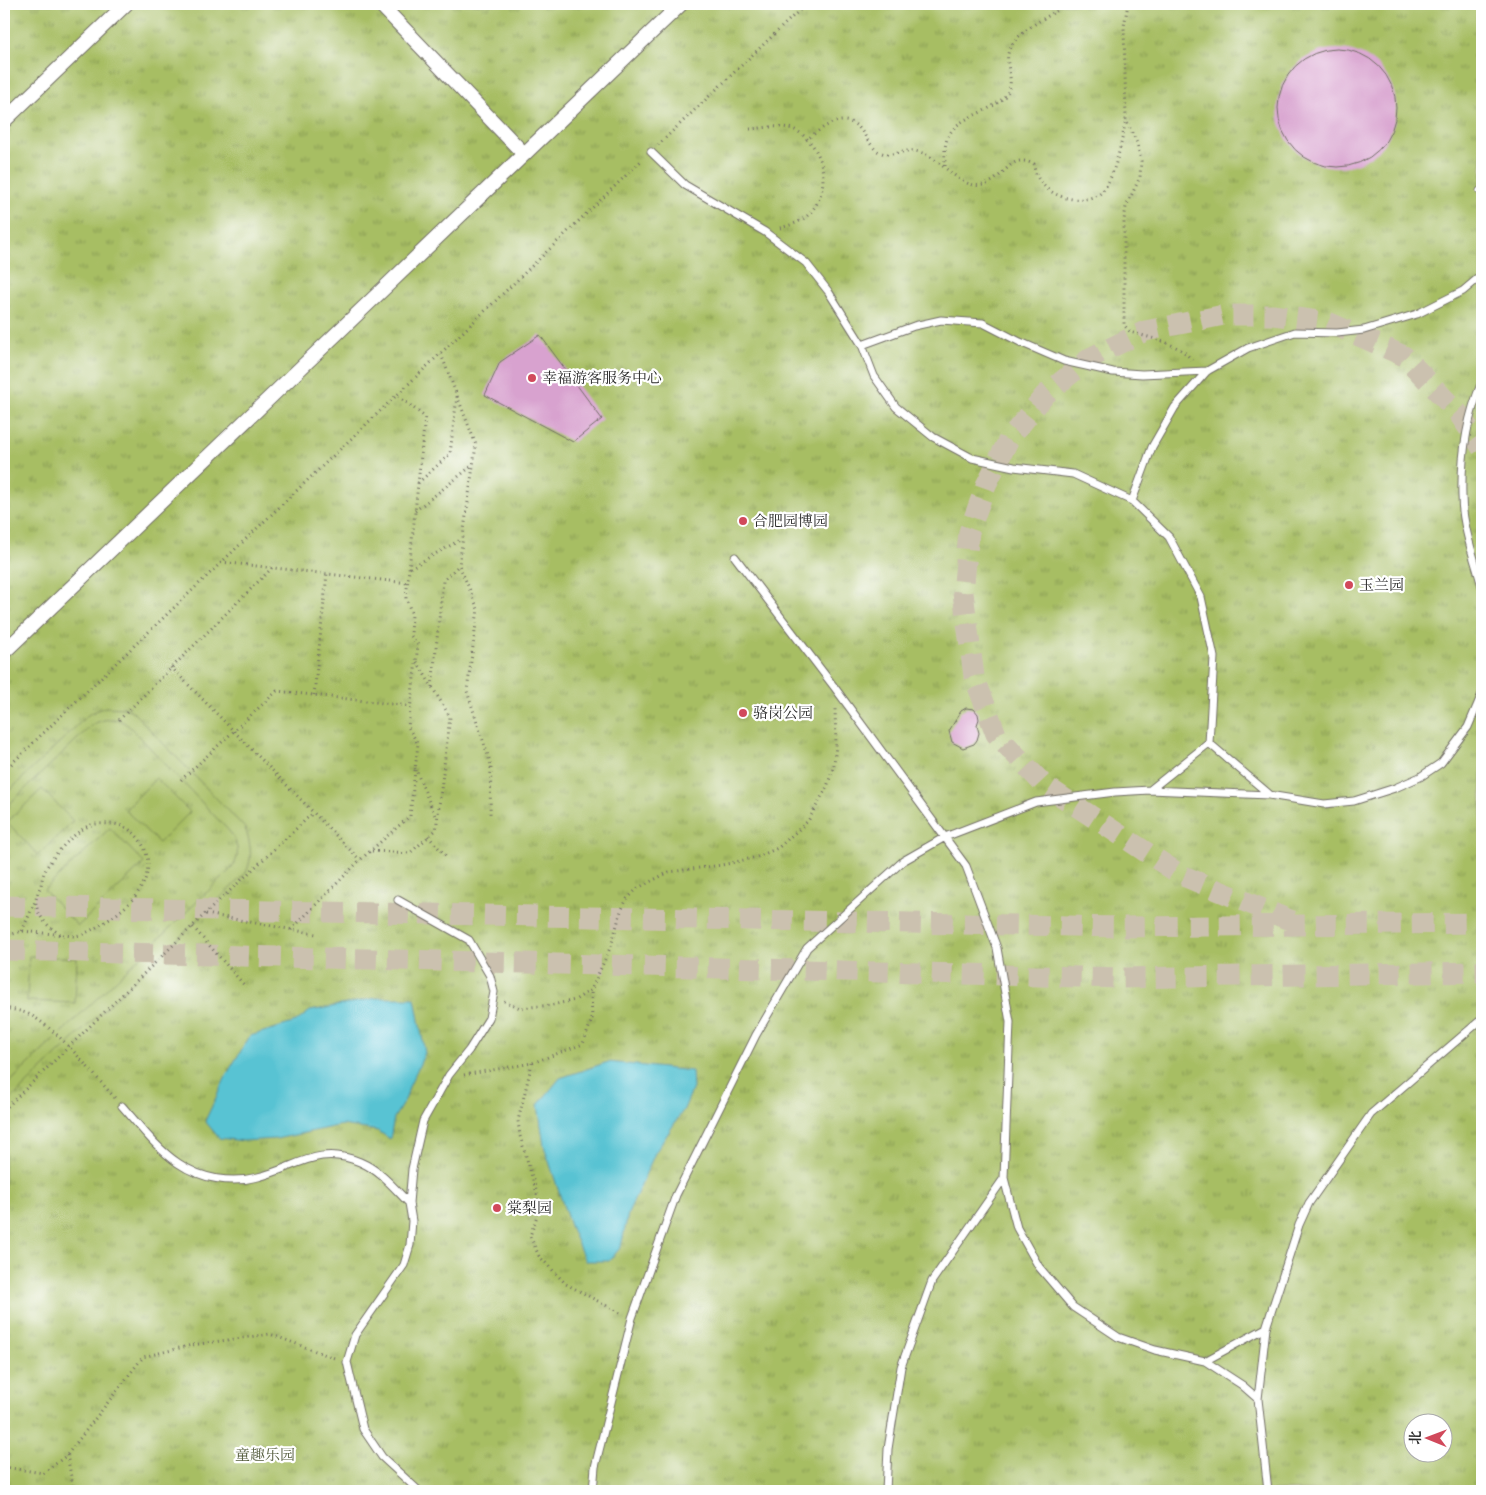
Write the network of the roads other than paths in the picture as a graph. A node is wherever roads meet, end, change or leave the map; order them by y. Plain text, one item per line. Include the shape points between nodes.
1 (126, 4) edge
2 (380, 4) edge
3 (681, 4) edge
4 (4, 121) edge
5 (651, 152) road end
6 (524, 154) junction
7 (1482, 275) edge
8 (862, 345) junction
9 (1207, 371) junction
10 (1482, 382) edge
11 (1132, 501) junction
12 (735, 557) dead end
13 (1482, 586) edge
14 (4, 652) edge
15 (1482, 694) edge
16 (1209, 743) junction
17 (1150, 790) junction
18 (1270, 794) junction
19 (945, 837) junction
20 (398, 900) dead end
21 (1482, 1019) edge
22 (122, 1106) road end
23 (1004, 1178) junction
24 (409, 1203) junction
25 (1266, 1328) junction
26 (1205, 1361) junction
27 (1258, 1399) junction
28 (420, 1491) edge
29 (593, 1491) edge
30 (886, 1491) edge
31 (1268, 1491) edge

1 - 4 street
2 - 6 street
3 - 6 street
5 - 8 lane via 685,185 765,232 806,263
6 - 14 street
7 - 9 lane via 1463,291 1417,314 1364,330 1295,332 1248,348
8 - 9 lane via 941,320 982,323 1064,361 1114,372
8 - 11 lane via 874,376 896,407 933,437 972,458 1074,474
9 - 11 lane via 1175,407 1152,447
10 - 13 lane via 1465,442 1462,497
11 - 16 lane via 1169,537 1201,597 1214,657
12 - 19 lane
15 - 18 lane via 1456,744 1440,763 1420,777 1354,801 1324,804
16 - 17 lane
16 - 18 lane
17 - 18 lane
17 - 19 lane via 1036,802
19 - 23 lane via 966,866 997,948 1009,1013
19 - 29 lane via 903,861 807,948 756,1035 676,1195 632,1318 595,1467
20 - 24 lane via 470,940 490,976 494,992 489,1018 449,1075 423,1121 412,1169
21 - 25 lane via 1365,1122 1309,1203
22 - 24 lane via 172,1158 199,1174 242,1180 319,1156 344,1156 381,1174
23 - 26 lane via 1016,1228 1039,1267 1073,1307 1118,1337 1155,1350
23 - 30 lane via 932,1281 902,1367 888,1449
24 - 28 lane via 412,1221 404,1265 355,1335 347,1362 364,1429 382,1457
25 - 26 lane
25 - 27 lane
26 - 27 lane
27 - 31 lane

